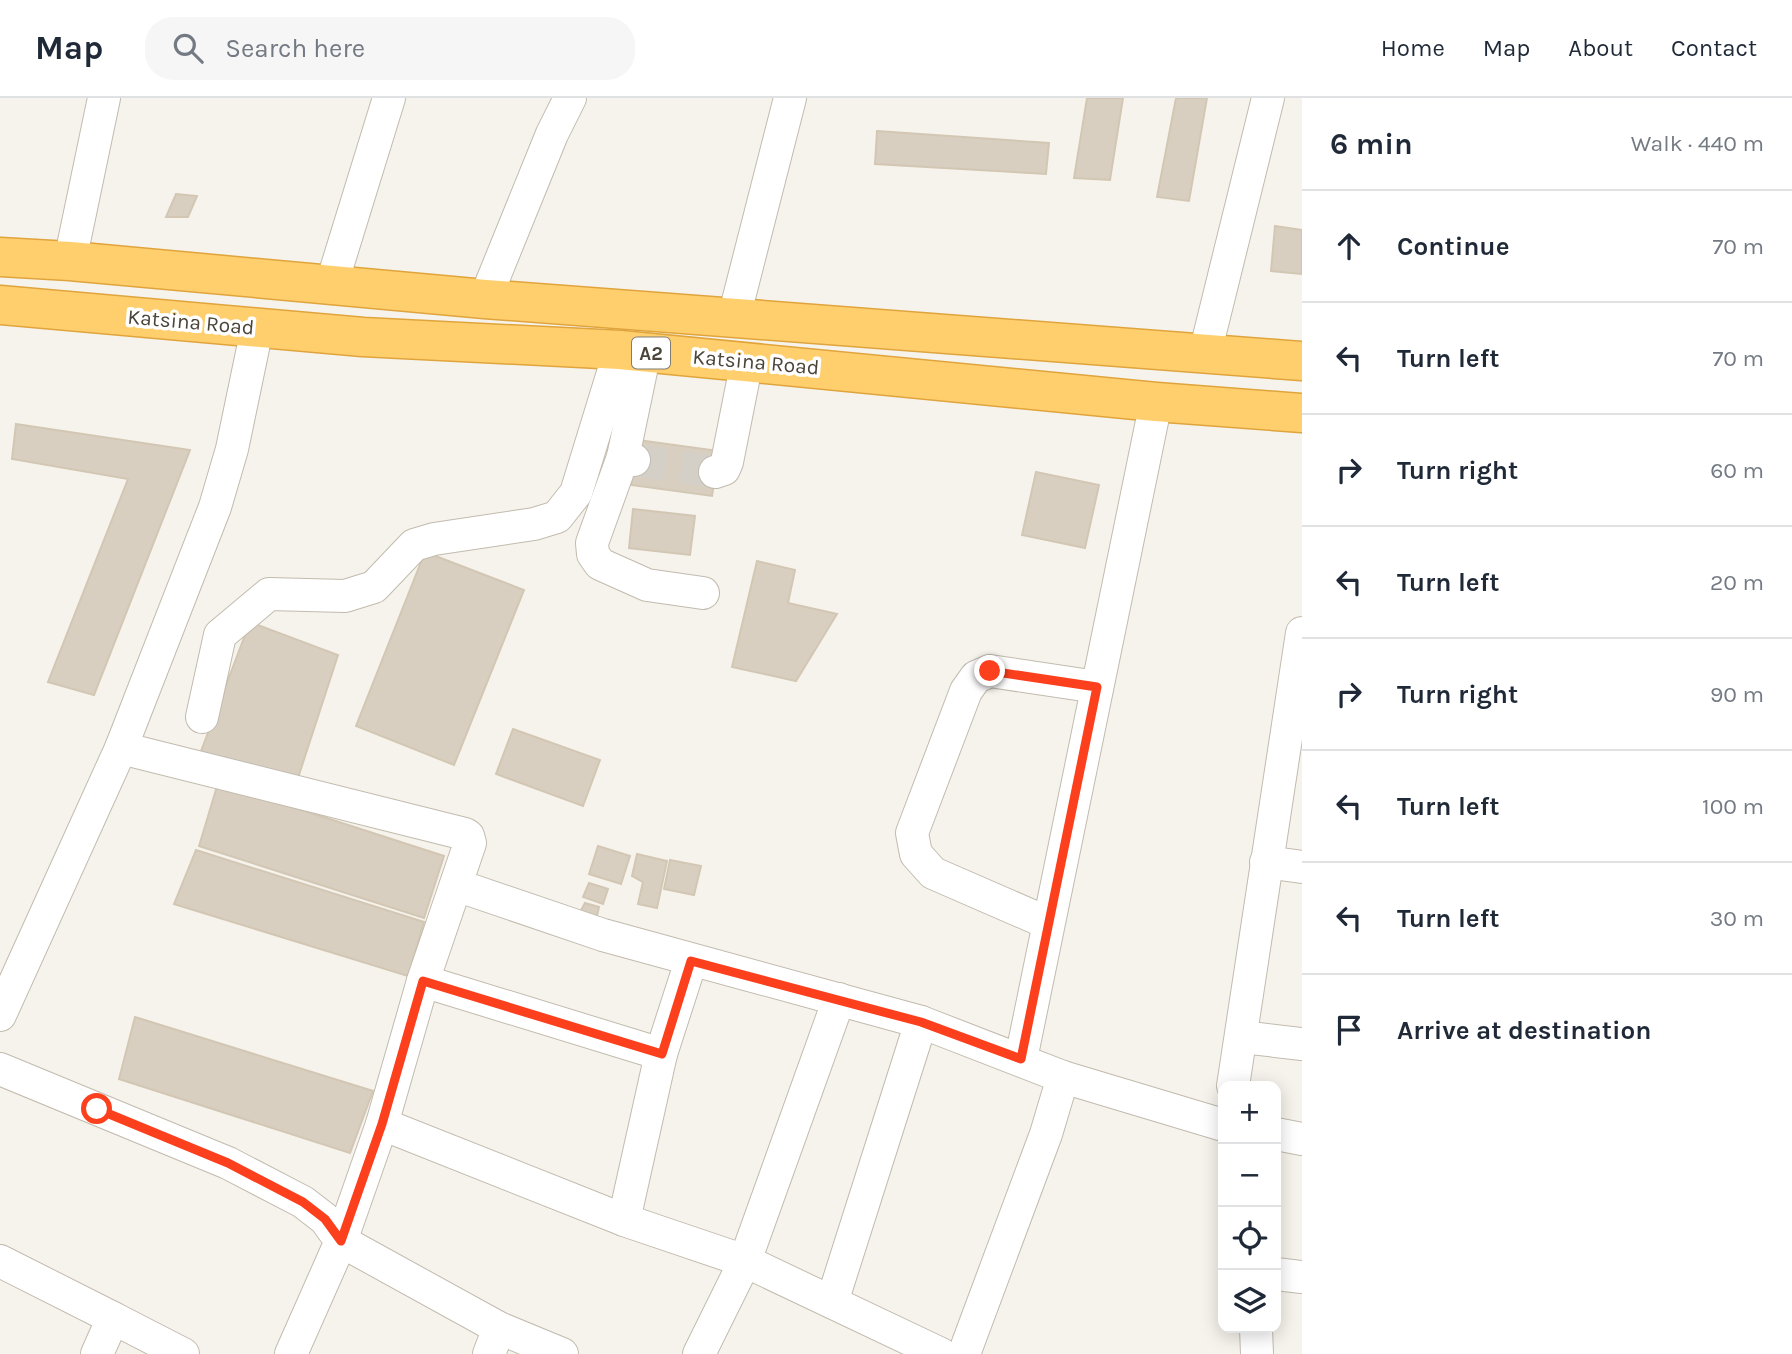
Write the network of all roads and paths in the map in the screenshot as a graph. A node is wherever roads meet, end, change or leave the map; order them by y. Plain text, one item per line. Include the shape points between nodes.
1 (104, 98) edge
2 (388, 98) edge
3 (570, 98) edge
4 (790, 98) edge
5 (1268, 98) edge
6 (0, 257) edge
7 (70, 261) junction
8 (331, 286) junction
9 (372, 289) junction
10 (485, 299) junction
11 (2, 311) edge
12 (734, 317) junction
13 (257, 329) junction
14 (363, 337) junction
15 (632, 351) junction
16 (1205, 353) junction
17 (747, 361) junction
18 (1302, 361) edge
19 (1156, 402) junction
20 (1302, 413) edge
21 (715, 472) dead end
22 (703, 593) dead end
23 (1302, 634) edge
24 (1299, 679) edge
25 (1097, 687) junction
26 (202, 717) dead end
27 (121, 748) junction
28 (1266, 862) junction
29 (1302, 867) edge
30 (456, 884) junction
31 (1048, 923) junction
32 (691, 961) junction
33 (423, 981) junction
34 (839, 999) junction
35 (0, 1015) edge
36 (921, 1022) junction
37 (1242, 1037) junction
38 (1302, 1044) edge
39 (662, 1054) junction
40 (1021, 1059) junction
41 (0, 1069) edge
42 (1063, 1077) junction
43 (1234, 1081) edge
44 (382, 1124) junction
45 (1218, 1124) edge
46 (1281, 1136) edge
47 (1302, 1139) edge
48 (624, 1220) junction
49 (341, 1241) junction
50 (0, 1261) edge
51 (745, 1261) junction
52 (1281, 1274) edge
53 (1302, 1277) edge
54 (832, 1302) junction
55 (113, 1318) junction
56 (1256, 1333) edge
57 (494, 1341) edge
58 (97, 1354) edge
59 (183, 1354) edge
60 (291, 1354) edge
61 (562, 1354) edge
62 (699, 1354) edge
63 (941, 1354) edge
64 (964, 1354) edge
65 (1257, 1354) edge

1 - 7 street
2 - 8 street
3 - 10 street
4 - 12 street
5 - 16 street
6 - 7 highway, A2
7 - 8 highway, A2
8 - 9 highway, A2
9 - 10 highway, A2
9 - 14 highway
10 - 12 highway, A2
11 - 13 highway, Katsina Road / A2
12 - 16 highway, A2
13 - 14 highway, Katsina Road / A2
13 - 27 street via 215,507
14 - 15 highway, Katsina Road / A2
15 - 17 highway, Katsina Road / A2
15 - 22 street via 629,459 593,543 593,554 600,564 647,585
15 - 26 street via 576,493 557,517 414,545 374,587 345,596 269,594 220,635
16 - 18 highway, A2
17 - 19 highway, Katsina Road / A2
17 - 21 street via 727,462
19 - 20 highway, Katsina Road / A2
19 - 25 street
23 - 24 street
24 - 28 street
25 - 31 street
25 - 31 street via 990,671 976,677 966,691 912,833 916,854 933,873
27 - 30 street via 465,834 470,843
27 - 35 street
28 - 29 street
28 - 37 street
30 - 32 street
30 - 33 street
31 - 40 street
32 - 34 street
32 - 39 street
33 - 39 street
33 - 44 street
34 - 36 street
34 - 51 street
36 - 40 street
36 - 54 street
37 - 38 street
37 - 43 street
39 - 48 street
40 - 42 street
41 - 49 street via 228,1163 303,1202 325,1219
42 - 45 street
42 - 64 street
44 - 48 street
44 - 49 street
46 - 47 street
48 - 51 street
49 - 57 street
49 - 60 street
50 - 55 street
51 - 54 street
51 - 62 street
52 - 53 street
54 - 63 street
55 - 58 street
55 - 59 street
56 - 65 street
57 - 61 street

